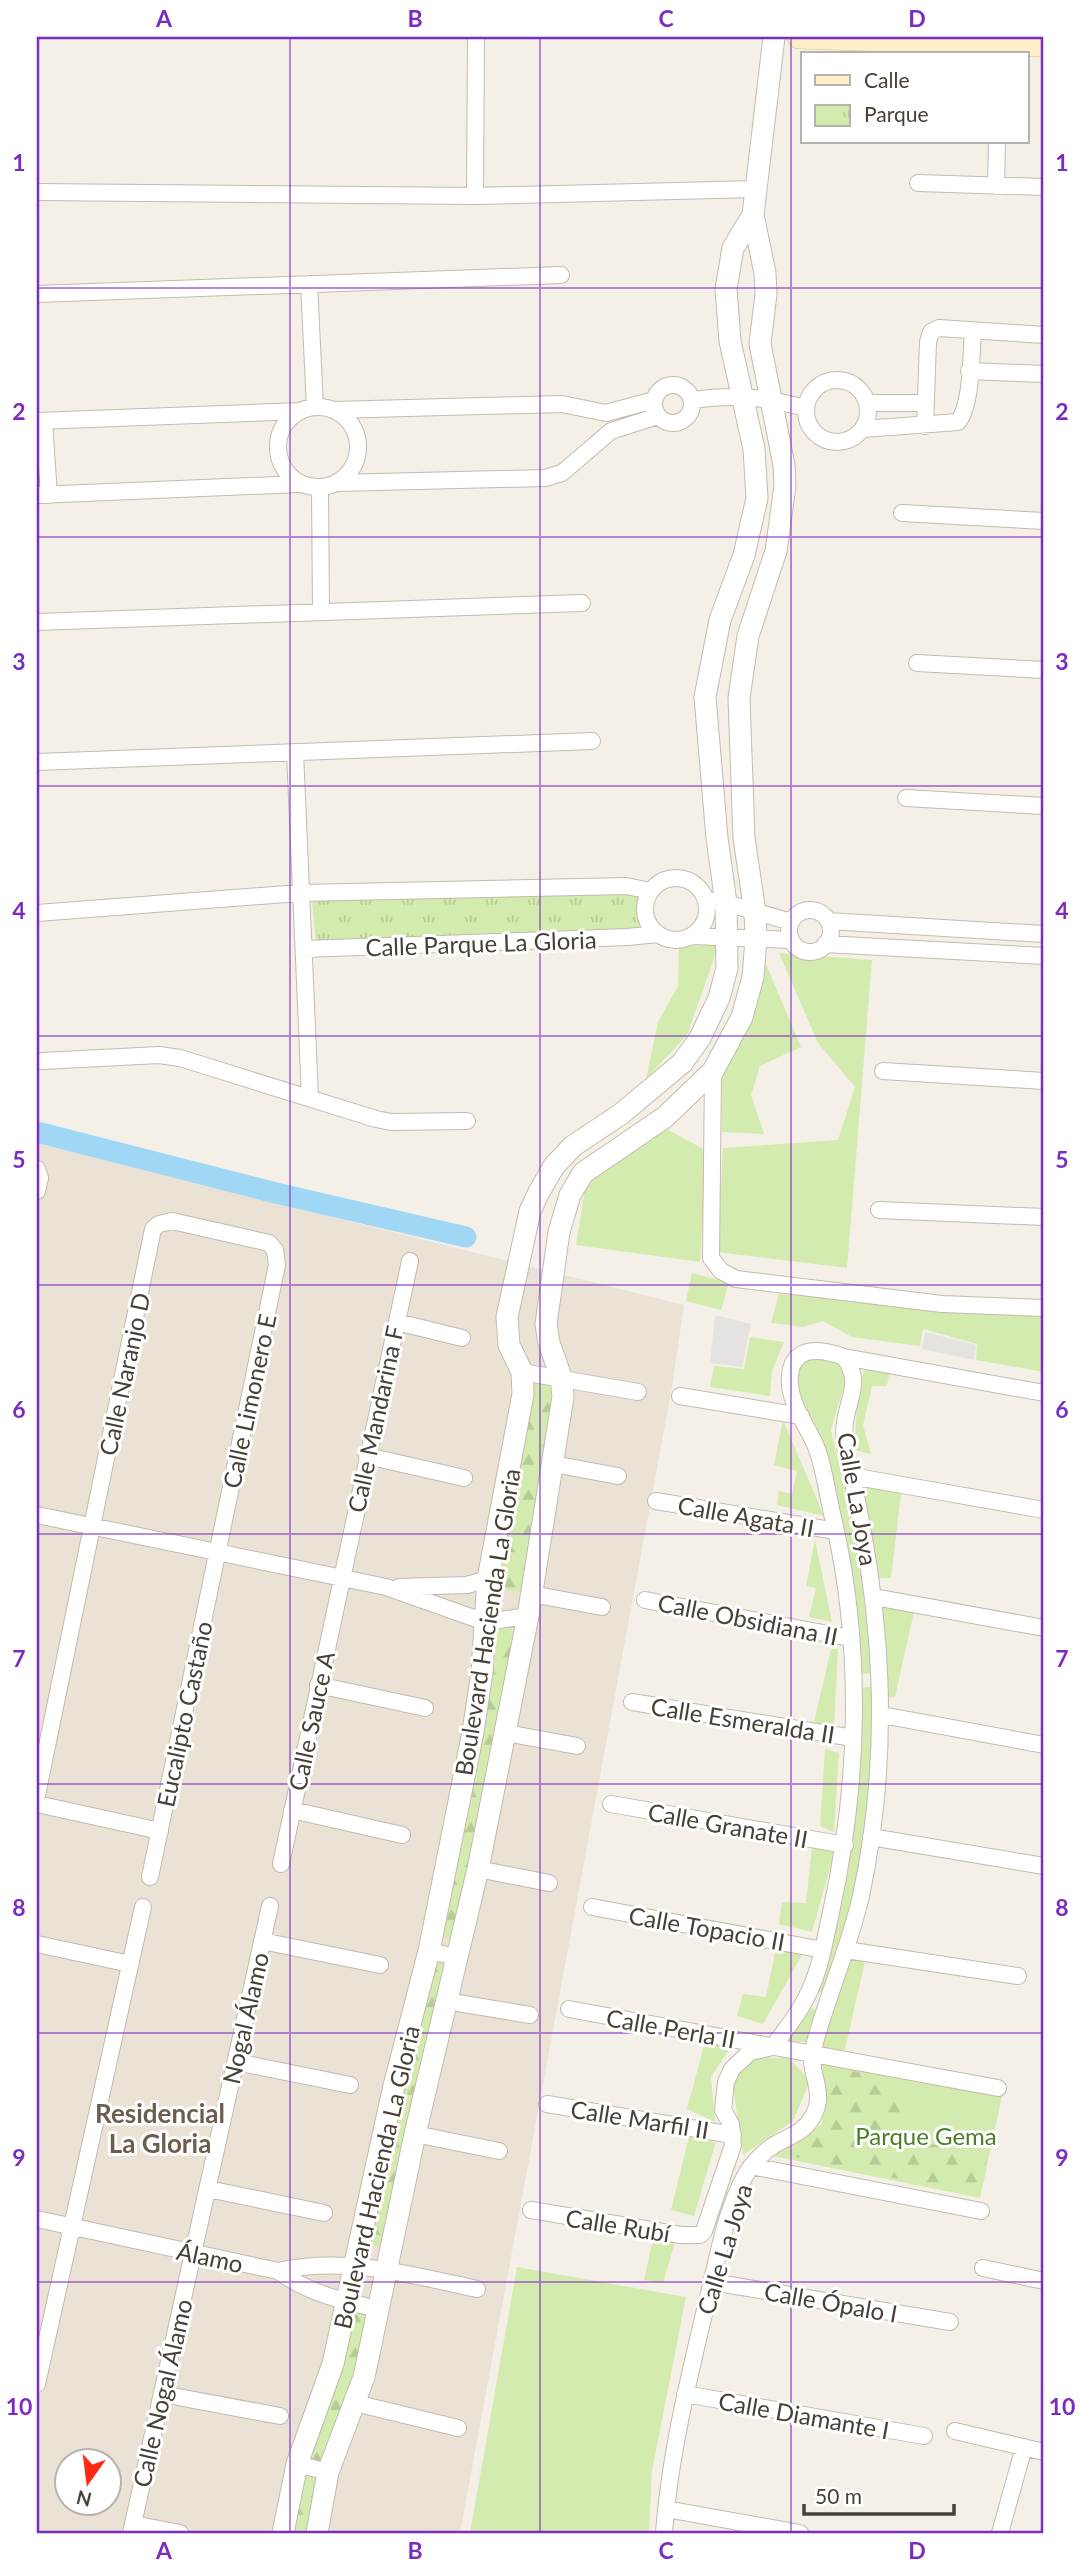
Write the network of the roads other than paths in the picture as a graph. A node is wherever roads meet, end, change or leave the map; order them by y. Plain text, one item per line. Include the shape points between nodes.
1 (476, 37) edge
2 (775, 37) edge
3 (799, 37) edge
4 (985, 39) edge
5 (1044, 45) edge
6 (997, 144) edge
7 (918, 183) dead end
8 (996, 186) junction
9 (1044, 187) edge
10 (755, 189) junction
11 (37, 192) edge
12 (475, 196) junction
13 (753, 215) junction
14 (561, 275) dead end
15 (309, 284) junction
16 (37, 294) edge
17 (973, 331) junction
18 (1044, 335) edge
19 (969, 371) junction
20 (1044, 374) edge
21 (742, 396) junction
22 (769, 398) junction
23 (693, 400) junction
24 (926, 403) junction
25 (868, 404) junction
26 (656, 408) junction
27 (805, 408) junction
28 (308, 409) junction
29 (333, 410) junction
30 (606, 413) junction
31 (41, 421) edge
32 (925, 426) junction
33 (863, 429) junction
34 (611, 431) junction
35 (300, 484) junction
36 (328, 485) junction
37 (43, 495) edge
38 (902, 513) dead end
39 (1044, 521) edge
40 (582, 603) dead end
41 (321, 611) junction
42 (37, 622) edge
43 (917, 663) dead end
44 (1044, 670) edge
45 (592, 741) dead end
46 (295, 752) junction
47 (37, 762) edge
48 (906, 798) dead end
49 (1044, 806) edge
50 (651, 891) junction
51 (300, 893) junction
52 (705, 897) junction
53 (726, 903) junction
54 (755, 912) junction
55 (37, 913) edge
56 (828, 921) junction
57 (791, 922) junction
58 (658, 934) junction
59 (1044, 934) edge
60 (693, 936) junction
61 (727, 937) junction
62 (756, 939) junction
63 (792, 940) junction
64 (825, 944) junction
65 (304, 949) junction
66 (1044, 956) edge
67 (42, 1061) dead end
68 (713, 1071) junction
69 (883, 1071) dead end
70 (1044, 1081) edge
71 (310, 1097) junction
72 (467, 1121) dead end
73 (37, 1169) edge
74 (37, 1191) edge
75 (879, 1210) dead end
76 (1044, 1217) edge
77 (159, 1224) joint
78 (410, 1261) dead end
79 (1044, 1308) edge
80 (397, 1322) junction
81 (462, 1338) dead end
82 (844, 1357) junction
83 (522, 1372) junction
84 (561, 1377) junction
85 (638, 1392) dead end
86 (1044, 1393) edge
87 (680, 1396) dead end
88 (801, 1416) junction
89 (367, 1456) junction
90 (553, 1464) junction
91 (618, 1476) dead end
92 (851, 1476) junction
93 (464, 1478) dead end
94 (656, 1501) dead end
95 (1044, 1510) edge
96 (37, 1515) edge
97 (93, 1526) junction
98 (836, 1531) junction
99 (217, 1552) junction
100 (341, 1577) junction
101 (488, 1579) junction
102 (386, 1587) junction
103 (531, 1594) junction
104 (874, 1597) junction
105 (645, 1600) dead end
106 (602, 1607) dead end
107 (528, 1616) junction
108 (485, 1622) junction
109 (1044, 1628) edge
110 (850, 1638) junction
111 (881, 1681) junction
112 (854, 1682) junction
113 (318, 1685) junction
114 (632, 1702) dead end
115 (425, 1709) dead end
116 (882, 1715) junction
117 (506, 1733) junction
118 (853, 1738) junction
119 (1044, 1745) edge
120 (577, 1746) dead end
121 (37, 1795) edge
122 (37, 1804) edge
123 (611, 1804) dead end
124 (292, 1810) junction
125 (160, 1831) junction
126 (402, 1835) dead end
127 (871, 1837) junction
128 (845, 1845) junction
129 (281, 1864) dead end
130 (1044, 1866) edge
131 (478, 1869) junction
132 (150, 1877) dead end
133 (549, 1883) dead end
134 (270, 1906) dead end
135 (143, 1907) dead end
136 (592, 1907) dead end
137 (262, 1941) junction
138 (37, 1944) edge
139 (823, 1950) junction
140 (846, 1950) junction
141 (429, 1951) junction
142 (457, 1957) junction
143 (130, 1964) junction
144 (380, 1965) dead end
145 (1018, 1976) dead end
146 (806, 2000) junction
147 (446, 2001) junction
148 (827, 2007) junction
149 (569, 2009) dead end
150 (530, 2015) dead end
151 (773, 2047) junction
152 (811, 2054) junction
153 (236, 2062) junction
154 (350, 2085) dead end
155 (998, 2088) dead end
156 (547, 2104) dead end
157 (415, 2134) junction
158 (733, 2135) junction
159 (499, 2151) dead end
160 (751, 2166) junction
161 (208, 2189) junction
162 (531, 2210) dead end
163 (981, 2211) dead end
164 (324, 2213) dead end
165 (37, 2219) edge
166 (72, 2227) junction
167 (704, 2231) joint
168 (193, 2253) junction
169 (356, 2267) junction
170 (983, 2268) dead end
171 (385, 2270) junction
172 (278, 2272) junction
173 (1044, 2281) edge
174 (712, 2282) junction
175 (477, 2289) dead end
176 (348, 2303) junction
177 (378, 2309) junction
178 (950, 2322) dead end
179 (37, 2384) edge
180 (162, 2394) junction
181 (685, 2394) junction
182 (355, 2403) junction
183 (280, 2416) dead end
184 (458, 2428) dead end
185 (955, 2431) dead end
186 (924, 2435) dead end
187 (1024, 2447) junction
188 (1044, 2452) edge
189 (297, 2464) junction
190 (328, 2472) junction
191 (666, 2509) junction
192 (132, 2528) edge
193 (180, 2533) edge
194 (283, 2533) edge
195 (317, 2533) edge
196 (664, 2533) edge
197 (800, 2533) edge
198 (1000, 2533) edge

1 - 12 street
2 - 10 street, Boulevard Hacienda La Gloria
3 - 4 main road
4 - 5 main road
6 - 8 street
7 - 8 street
8 - 9 street
10 - 12 street
10 - 13 street, Boulevard Hacienda La Gloria
11 - 12 street
13 - 21 street, Boulevard Hacienda La Gloria via 733,248 726,289 730,341
13 - 22 street, Boulevard Hacienda La Gloria via 765,273 760,344
14 - 15 street
15 - 16 street
15 - 28 street
17 - 18 street
17 - 19 street
17 - 24 street via 939,328 931,332
19 - 20 street
19 - 32 street via 961,419
21 - 22 street
21 - 23 street
21 - 53 street, Boulevard Hacienda La Gloria via 754,449 757,498 744,555 720,620 705,697
22 - 27 street
22 - 54 street, Boulevard Hacienda La Gloria via 784,465 784,503 776,551 748,636 739,698 744,838
23 - 26 street via 684,420 671,423
23 - 26 street via 675,384 661,388
24 - 25 street
24 - 32 street
25 - 27 street via 862,392 841,380 818,386
25 - 33 street
26 - 30 street
26 - 34 street
27 - 33 street via 811,430 831,443 855,438
28 - 29 street
28 - 31 street
28 - 35 street via 286,422 278,439 278,456 286,473
29 - 30 street via 562,404
29 - 36 street via 346,418 358,446 348,474
30 - 34 street
31 - 37 street
32 - 33 street
34 - 36 street via 562,473 545,478
35 - 36 street
35 - 37 street
36 - 41 street
38 - 39 street
40 - 41 street
41 - 42 street
43 - 44 street
45 - 46 street
46 - 47 street
46 - 51 street
48 - 49 street
50 - 51 street via 623,886
50 - 52 street via 674,878 686,880
50 - 58 street via 646,914
51 - 55 street
51 - 65 street
52 - 53 street
52 - 60 street via 707,914
53 - 54 street
53 - 61 street, Boulevard Hacienda La Gloria
54 - 57 street
54 - 62 street, Boulevard Hacienda La Gloria
56 - 57 street via 809,910 795,915
56 - 59 street
56 - 64 street via 830,933
57 - 63 street
58 - 60 street via 675,940
58 - 65 street, Calle Parque La Gloria
60 - 61 street
61 - 62 street
61 - 83 street, Boulevard Hacienda La Gloria via 727,968 719,998 700,1038 682,1063 621,1114 573,1146 554,1166 530,1211 507,1317 509,1345
62 - 63 street
62 - 68 street, Boulevard Hacienda La Gloria via 742,1017
63 - 64 street via 807,951
64 - 66 street
65 - 71 street
67 - 71 street via 159,1055
68 - 79 street via 711,1258 722,1271 736,1279 942,1304
68 - 84 street, Boulevard Hacienda La Gloria via 665,1117 583,1173 570,1195 559,1232 546,1324
69 - 70 street
71 - 72 street via 391,1122
73 - 74 street
75 - 76 street
77 - 97 street, Calle Naranjo D via 153,1228
77 - 99 street, Calle Limonero E via 172,1222 261,1240 275,1250 277,1265
78 - 80 street, Calle Mandarina F
80 - 81 street
80 - 89 street, Calle Mandarina F
82 - 86 street
82 - 88 street, Calle La Joya via 812,1350 797,1360 790,1373 790,1392
82 - 92 street, Calle La Joya via 854,1385 844,1446
83 - 84 street
83 - 101 street, Boulevard Hacienda La Gloria via 523,1394
84 - 85 street
84 - 90 street, Boulevard Hacienda La Gloria via 563,1397
87 - 88 street
88 - 98 street, Calle La Joya via 818,1451
89 - 93 street
89 - 100 street, Calle Mandarina F
90 - 91 street
90 - 103 street, Boulevard Hacienda La Gloria
92 - 95 street
92 - 104 street, Calle La Joya
94 - 98 street, Calle Agata II
96 - 97 street
97 - 99 street
97 - 121 street, Calle Naranjo D
98 - 110 street, Calle La Joya
99 - 100 street
99 - 125 street, Eucalipto Castaño
100 - 102 street
100 - 113 street, Calle Sauce A
101 - 102 street via 446,1587
101 - 108 street, Boulevard Hacienda La Gloria
102 - 108 street
103 - 106 street
103 - 107 street, Boulevard Hacienda La Gloria
104 - 109 street
104 - 111 street, Calle La Joya
105 - 110 street, Calle Obsidiana II
107 - 108 street
107 - 117 street, Boulevard Hacienda La Gloria
108 - 141 street, Boulevard Hacienda La Gloria via 473,1732
110 - 112 street, Calle La Joya
111 - 112 street
111 - 116 street, Calle La Joya
112 - 118 street, Calle La Joya
113 - 115 street
113 - 124 street, Calle Sauce A
114 - 118 street, Calle Esmeralda II
116 - 119 street
116 - 127 street, Calle La Joya
117 - 120 street
117 - 131 street, Boulevard Hacienda La Gloria
118 - 128 street, Calle La Joya
122 - 125 street
123 - 128 street, Calle Granate II
124 - 126 street
124 - 129 street, Calle Sauce A
125 - 132 street, Eucalipto Castaño
127 - 130 street
127 - 140 street, Calle La Joya
128 - 139 street, Calle La Joya
131 - 133 street
131 - 142 street, Boulevard Hacienda La Gloria
134 - 137 street, Nogal Álamo
135 - 143 street
136 - 139 street, Calle Topacio II
137 - 144 street
137 - 153 street, Nogal Álamo
138 - 143 street
139 - 146 street, Calle La Joya
140 - 145 street
140 - 148 street, Calle La Joya
141 - 142 street
141 - 169 street, Boulevard Hacienda La Gloria via 393,2090
142 - 147 street, Boulevard Hacienda La Gloria
143 - 166 street
146 - 148 street
146 - 151 street, Calle La Joya
147 - 150 street
147 - 157 street, Boulevard Hacienda La Gloria
148 - 152 street, Calle La Joya
149 - 151 street, Calle Perla II
151 - 152 street, Calle Perla II
151 - 158 street, Calle La Joya via 750,2052 726,2082 723,2110
152 - 155 street, Calle Perla II
152 - 160 street, Calle La Joya via 819,2095 814,2116 799,2133 772,2146
153 - 154 street
153 - 161 street, Nogal Álamo
156 - 158 street, Calle Marfil II
157 - 159 street
157 - 171 street, Boulevard Hacienda La Gloria
158 - 167 street, Calle La Joya via 731,2156
160 - 163 street
160 - 174 street, Calle La Joya via 732,2206
161 - 164 street
161 - 168 street, Nogal Álamo
162 - 167 street, Calle Rubí via 691,2236
165 - 166 street, Álamo
166 - 168 street, Álamo
166 - 179 street
168 - 172 street, Álamo
168 - 180 street, Calle Nogal Álamo
169 - 171 street
169 - 172 street via 319,2265
169 - 176 street, Boulevard Hacienda La Gloria
170 - 173 street
171 - 175 street
171 - 177 street, Boulevard Hacienda La Gloria
172 - 176 street, Álamo via 296,2284
174 - 178 street, Calle Ópalo I
174 - 181 street, Calle La Joya
176 - 177 street, Álamo
176 - 189 street, Boulevard Hacienda La Gloria via 333,2364
177 - 182 street, Boulevard Hacienda La Gloria
180 - 183 street
180 - 192 street, Calle Nogal Álamo
181 - 186 street, Calle Diamante I
181 - 191 street, Calle La Joya
182 - 184 street
182 - 190 street, Boulevard Hacienda La Gloria
185 - 187 street
187 - 188 street
187 - 198 street
189 - 190 street
189 - 194 street, Boulevard Hacienda La Gloria
190 - 195 street, Boulevard Hacienda La Gloria
191 - 196 street, Calle La Joya
191 - 197 street
192 - 193 street

